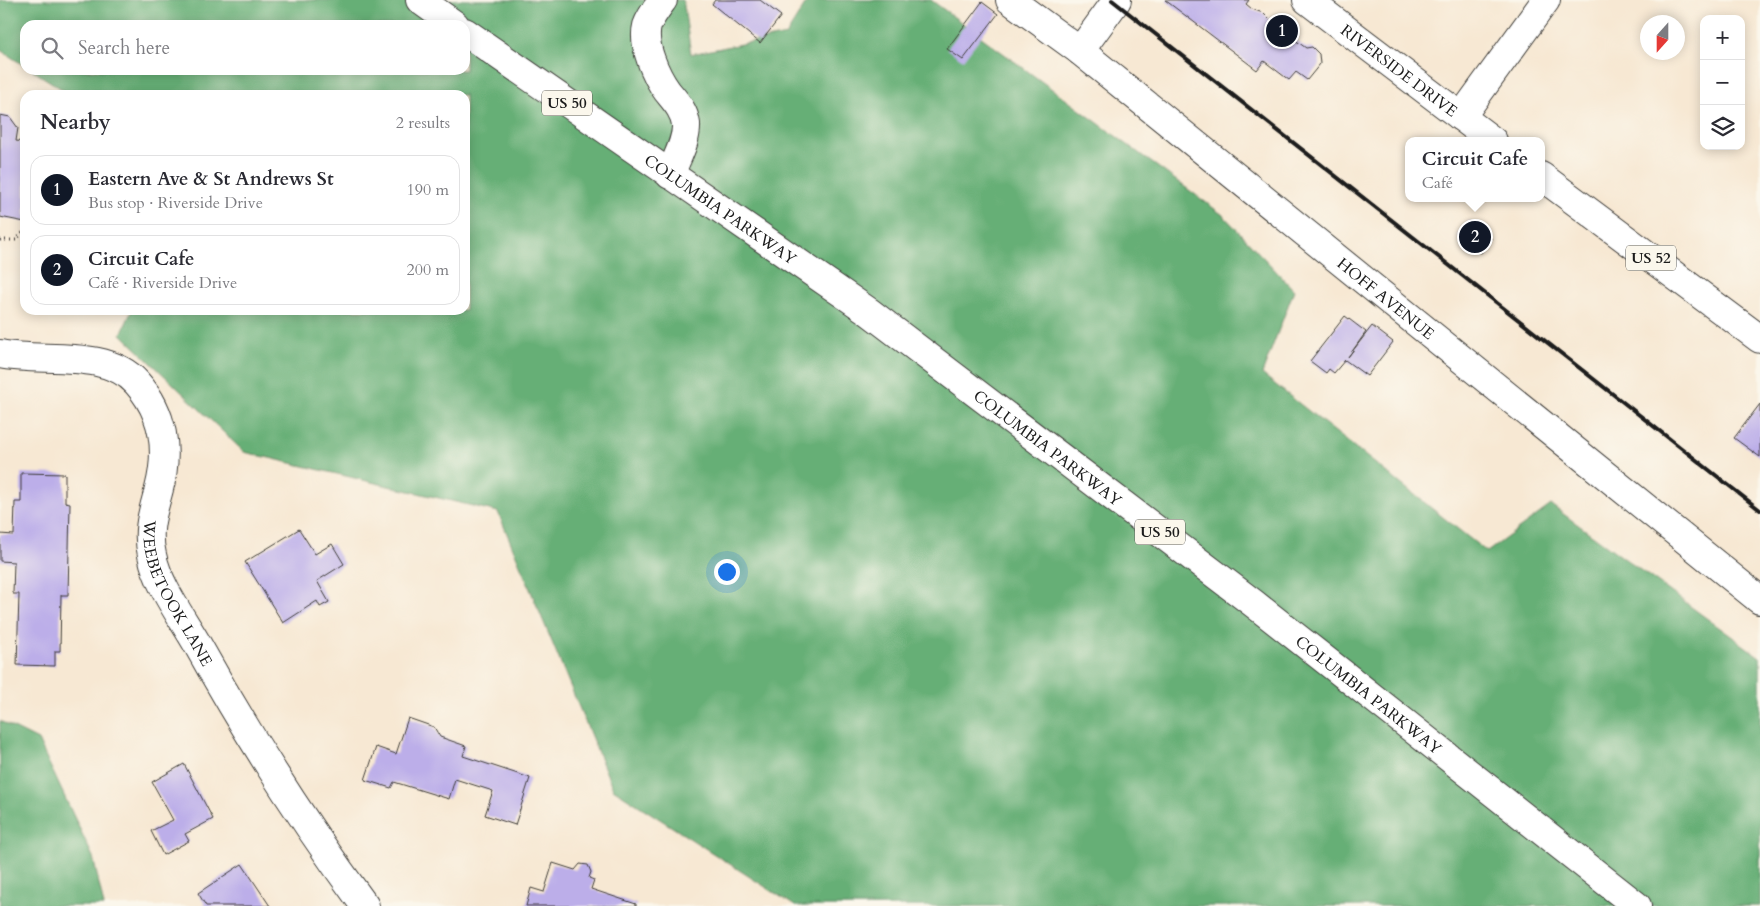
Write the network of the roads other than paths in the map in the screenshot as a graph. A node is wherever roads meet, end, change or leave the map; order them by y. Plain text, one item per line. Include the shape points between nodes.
1 (420, 0) edge
2 (1010, 0) edge
3 (1117, 0) edge
4 (1307, 0) edge
5 (1546, 0) edge
6 (659, 5) edge
7 (449, 20) edge
8 (470, 35) edge
9 (1080, 51) junction
10 (1462, 117) junction
11 (1488, 137) edge
12 (670, 175) junction
13 (1545, 179) edge
14 (1760, 339) edge
15 (0, 354) edge
16 (1760, 600) edge
17 (366, 906) edge
18 (1637, 906) edge

1 - 7 main road
2 - 9 main road, HOFF AVENUE
3 - 9 main road
4 - 10 main road, RIVERSIDE DRIVE
5 - 10 main road
6 - 12 main road via 647,25 645,38 654,68 680,107 686,124 684,141
8 - 12 main road, COLUMBIA PARKWAY / US 50
9 - 16 main road, HOFF AVENUE
10 - 11 main road, RIVERSIDE DRIVE
12 - 18 main road, COLUMBIA PARKWAY / US 50 via 876,317 1253,603
13 - 14 main road, US 52
15 - 17 main road, WEEBETOOK LANE via 15,358 106,363 121,370 145,393 159,419 165,451 148,538 159,577 280,783 323,849

